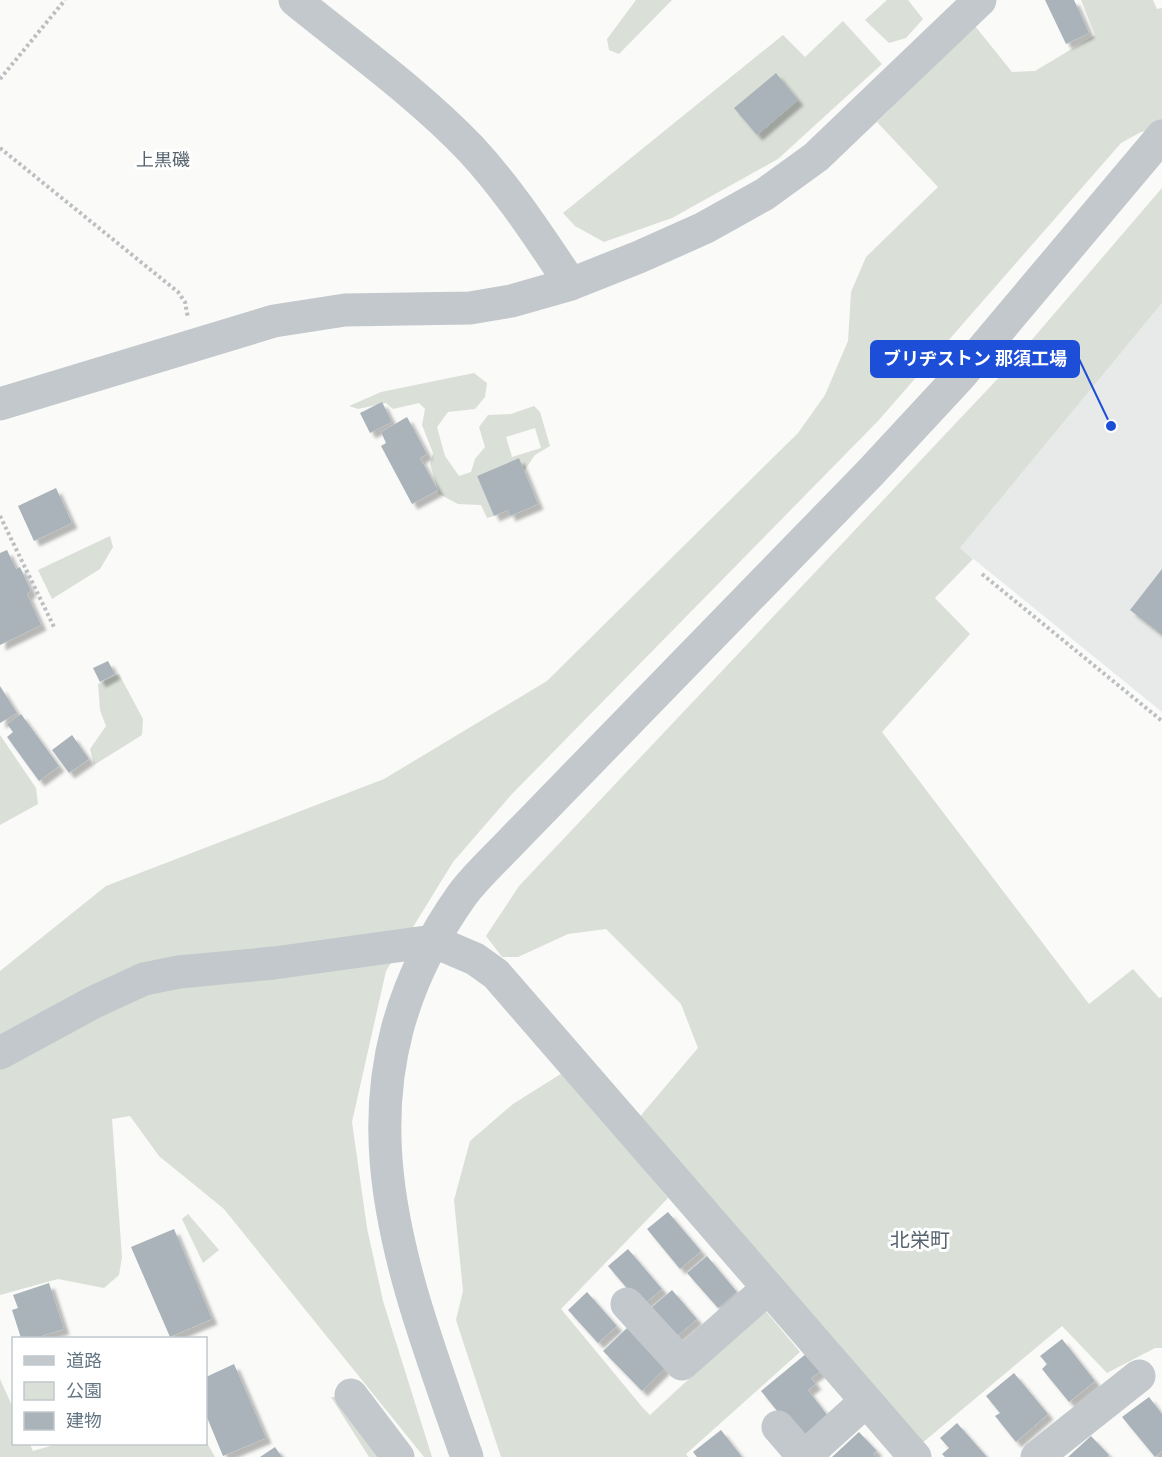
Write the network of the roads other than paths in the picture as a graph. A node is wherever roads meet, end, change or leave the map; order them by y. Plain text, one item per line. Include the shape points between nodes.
1 (295, 0) edge
2 (980, 0) edge
3 (1162, 136) edge
4 (571, 284) junction
5 (0, 404) edge
6 (433, 941) junction
7 (0, 1053) edge
8 (768, 1288) junction
9 (627, 1304) dead end
10 (1139, 1376) dead end
11 (351, 1395) dead end
12 (866, 1401) junction
13 (778, 1427) dead end
14 (804, 1456) edge
15 (398, 1457) edge
16 (468, 1457) edge
17 (915, 1457) edge
18 (1037, 1457) edge

1 - 4 street via 469,147 510,194
2 - 4 street via 816,157 765,194 704,228
3 - 6 street via 960,376 511,842 463,894
4 - 5 street via 470,308 311,313
6 - 7 street via 178,972 144,980
6 - 8 street via 476,959 496,974
6 - 16 street via 400,1014 386,1086 384,1144 390,1209 407,1274
8 - 9 street via 682,1364
8 - 12 street
10 - 18 street
11 - 15 street
12 - 14 street
12 - 17 street
13 - 14 street

